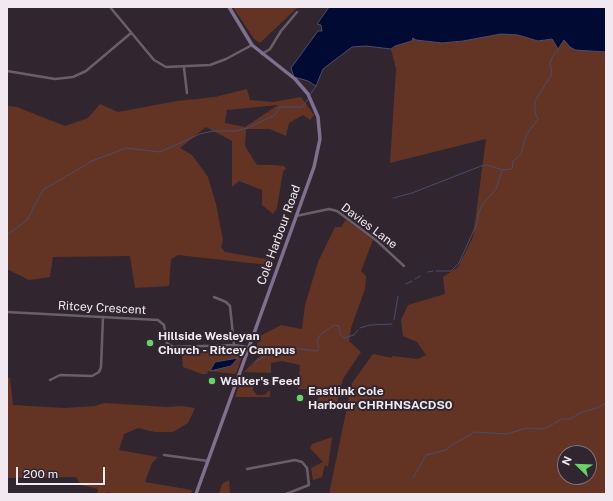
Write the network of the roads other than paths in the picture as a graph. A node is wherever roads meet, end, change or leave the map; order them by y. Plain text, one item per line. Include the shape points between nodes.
1 (110, 7) edge
2 (229, 7) edge
3 (297, 12) dead end
4 (131, 33) junction
5 (252, 45) junction
6 (262, 54) junction
7 (184, 68) junction
8 (7, 71) edge
9 (187, 94) dead end
10 (296, 216) junction
11 (404, 266) dead end
12 (214, 297) dead end
13 (7, 312) edge
14 (102, 317) junction
15 (234, 345) junction
16 (248, 347) junction
17 (50, 380) dead end
18 (164, 455) dead end
19 (208, 461) junction
20 (247, 468) dead end
21 (196, 494) edge
22 (286, 494) edge

1 - 4 street
2 - 5 main road, Cole Harbour Road
3 - 6 street via 270,49
4 - 7 street via 159,64 170,68
4 - 8 street via 86,71 73,77 53,79
5 - 6 main road, Cole Harbour Road
5 - 7 street via 218,63
6 - 10 main road, Cole Harbour Road via 303,88 319,120 320,140 317,157
7 - 9 street
10 - 11 street, Davies Lane via 329,209 337,211
10 - 16 main road, Cole Harbour Road
12 - 15 street via 230,306
13 - 14 street, Ritcey Crescent
14 - 15 street, Ritcey Crescent via 159,320 164,325 167,343 174,348
14 - 17 street via 101,366 98,373 90,376 58,376
15 - 16 street, Ritcey Crescent
16 - 19 main road, Cole Harbour Road
18 - 19 street
19 - 21 main road, Cole Harbour Road
20 - 22 street via 300,461 306,466 309,485

